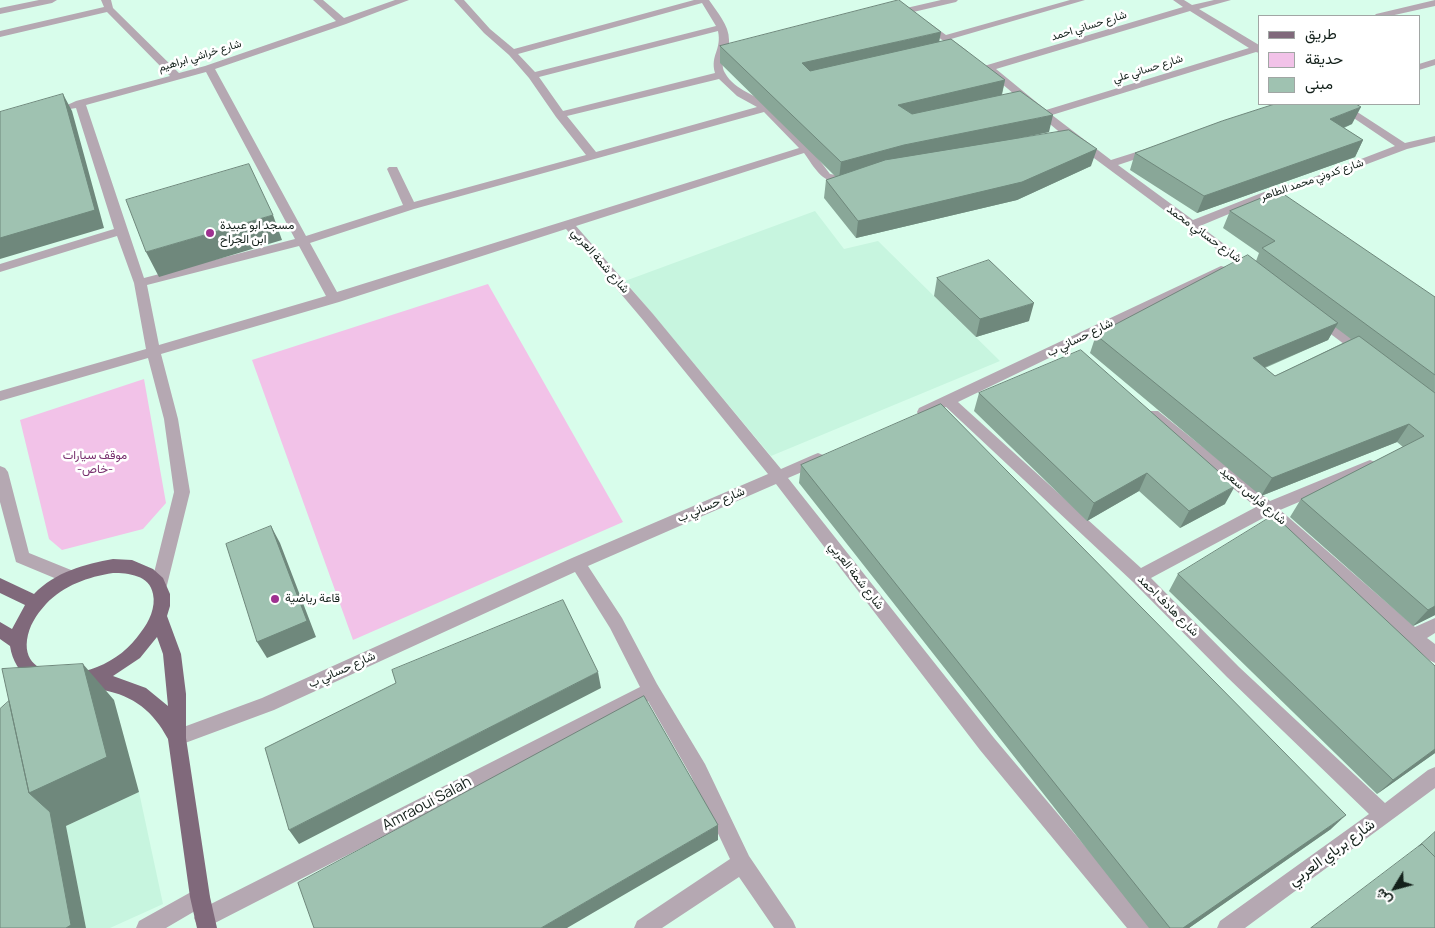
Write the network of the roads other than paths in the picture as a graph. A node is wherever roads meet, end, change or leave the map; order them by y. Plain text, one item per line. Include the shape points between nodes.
1 (52, 0) edge
2 (318, 0) edge
3 (404, 0) edge
4 (459, 0) edge
5 (704, 0) edge
6 (953, 0) edge
7 (1080, 0) edge
8 (1178, 0) edge
9 (1226, 0) edge
10 (1407, 0) edge
11 (1435, 3) edge
12 (108, 4) edge
13 (1418, 6) junction
14 (1191, 8) junction
15 (905, 10) junction
16 (0, 11) edge
17 (1429, 13) dead end
18 (1383, 15) edge
19 (879, 18) edge
20 (343, 22) junction
21 (722, 28) junction
22 (0, 34) edge
23 (944, 38) junction
24 (1258, 49) edge
25 (512, 53) junction
26 (733, 57) edge
27 (717, 62) junction
28 (1435, 62) edge
29 (1420, 67) edge
30 (209, 68) junction
31 (988, 68) junction
32 (533, 76) junction
33 (720, 76) junction
34 (177, 77) junction
35 (80, 103) junction
36 (1340, 105) edge
37 (62, 108) edge
38 (766, 108) junction
39 (1045, 114) junction
40 (560, 115) junction
41 (1067, 133) junction
42 (1051, 138) edge
43 (1435, 139) edge
44 (1165, 146) edge
45 (1403, 147) junction
46 (806, 149) junction
47 (593, 156) junction
48 (1110, 164) junction
49 (393, 169) dead end
50 (862, 178) edge
51 (1268, 194) junction
52 (1284, 205) edge
53 (410, 207) junction
54 (569, 225) junction
55 (1191, 225) junction
56 (121, 231) junction
57 (302, 241) junction
58 (1241, 261) junction
59 (0, 268) edge
60 (1264, 278) edge
61 (140, 283) junction
62 (334, 299) junction
63 (1311, 312) edge
64 (1350, 340) junction
65 (1063, 346) junction
66 (1332, 350) edge
67 (154, 353) junction
68 (1079, 358) edge
69 (1378, 362) edge
70 (0, 396) edge
71 (948, 401) junction
72 (1141, 406) edge
73 (912, 417) edge
74 (832, 453) edge
75 (1383, 460) edge
76 (0, 472) edge
77 (778, 477) junction
78 (1268, 508) junction
79 (578, 563) junction
80 (70, 577) junction
81 (1139, 577) junction
82 (159, 585) junction
83 (0, 586) edge
84 (36, 602) junction
85 (160, 618) junction
86 (1435, 625) edge
87 (0, 629) edge
88 (1415, 636) junction
89 (16, 641) junction
90 (1435, 655) edge
91 (86, 678) junction
92 (52, 681) junction
93 (651, 690) junction
94 (37, 692) edge
95 (177, 738) junction
96 (1435, 776) edge
97 (1384, 815) junction
98 (742, 863) junction
99 (200, 897) junction
100 (205, 923) edge
101 (146, 928) edge
102 (644, 928) edge
103 (786, 928) edge
104 (1141, 928) edge
105 (1227, 928) edge

1 - 16 street
2 - 20 street
3 - 20 street, شارع خراشي ابراهيم
4 - 25 street
5 - 21 street
5 - 25 street
6 - 15 street
7 - 23 street
8 - 14 street
9 - 14 street, شارع حساني احمد
10 - 13 street
11 - 13 street
12 - 22 street
12 - 34 street
13 - 17 street
13 - 18 street
14 - 24 street
14 - 31 street, شارع حساني احمد
15 - 19 street
15 - 23 street, شارع حساني محمد
20 - 30 street, شارع خراشي ابراهيم
21 - 27 street via 725,42
21 - 32 street
23 - 31 street, شارع حساني محمد via 953,49
24 - 39 street, شارع حساني علي
25 - 32 street
26 - 27 street
27 - 33 street
28 - 29 street
30 - 34 street, شارع خراشي ابراهيم
30 - 57 street
31 - 39 street, شارع حساني محمد via 1020,100
32 - 40 street
33 - 38 street
33 - 40 street
34 - 35 street, شارع خراشي ابراهيم
35 - 37 street, شارع خراشي ابراهيم
35 - 56 street
36 - 45 street
38 - 46 street
38 - 47 street
39 - 41 street, شارع حساني محمد
40 - 47 street
41 - 42 street
41 - 48 street, شارع حساني محمد
43 - 45 street, شارع كدوني محمد الطاهر
44 - 48 street
45 - 51 street, شارع كدوني محمد الطاهر via 1313,181
46 - 50 street via 826,176 832,179
46 - 54 street
47 - 53 street
48 - 55 street, شارع حساني محمد
49 - 53 street
51 - 52 street
51 - 55 street, شارع كدوني محمد الطاهر
53 - 57 street
54 - 62 street
54 - 77 street, شارع شمة العربي
55 - 58 street, شارع حساني محمد
56 - 59 street
56 - 61 street
57 - 61 street
57 - 62 street
58 - 60 street, شارع حساني محمد
58 - 65 street, شارع حساني ب
61 - 67 street
62 - 67 street
63 - 64 street
64 - 66 street
64 - 69 street
65 - 68 street
65 - 71 street, شارع حساني ب
67 - 70 street
67 - 82 street via 171,418 182,492
71 - 73 street, شارع حساني ب
71 - 81 street, شارع هادف احمد
72 - 78 street, شارع فراس سعيد
74 - 77 street, شارع حساني ب
75 - 78 street
76 - 80 street via 22,557
77 - 79 street, شارع حساني ب
77 - 104 street, شارع شمة العربي via 987,744
78 - 81 street
78 - 88 street, شارع فراس سعيد
79 - 93 street via 616,623
79 - 95 street, شارع حساني ب via 268,704
80 - 82 main road via 91,569 132,567 148,574
80 - 84 main road
81 - 97 street, شارع هادف احمد via 1233,672
82 - 85 main road via 163,601
83 - 84 main road
84 - 89 main road via 22,621
85 - 91 main road via 150,637 133,655 111,669
85 - 95 main road via 172,654 177,694
86 - 88 street
87 - 89 main road
88 - 90 street, شارع فراس سعيد
89 - 92 main road via 18,655 25,667 36,676
91 - 92 main road
91 - 95 main road via 117,684 142,696 163,714
92 - 94 street
93 - 98 street via 698,770
93 - 100 street, Amraoui Salah
95 - 99 main road
96 - 97 street, شارع برباي العربي
97 - 105 street, شارع برباي العربي
98 - 102 street
98 - 103 street
99 - 100 main road
99 - 101 street

